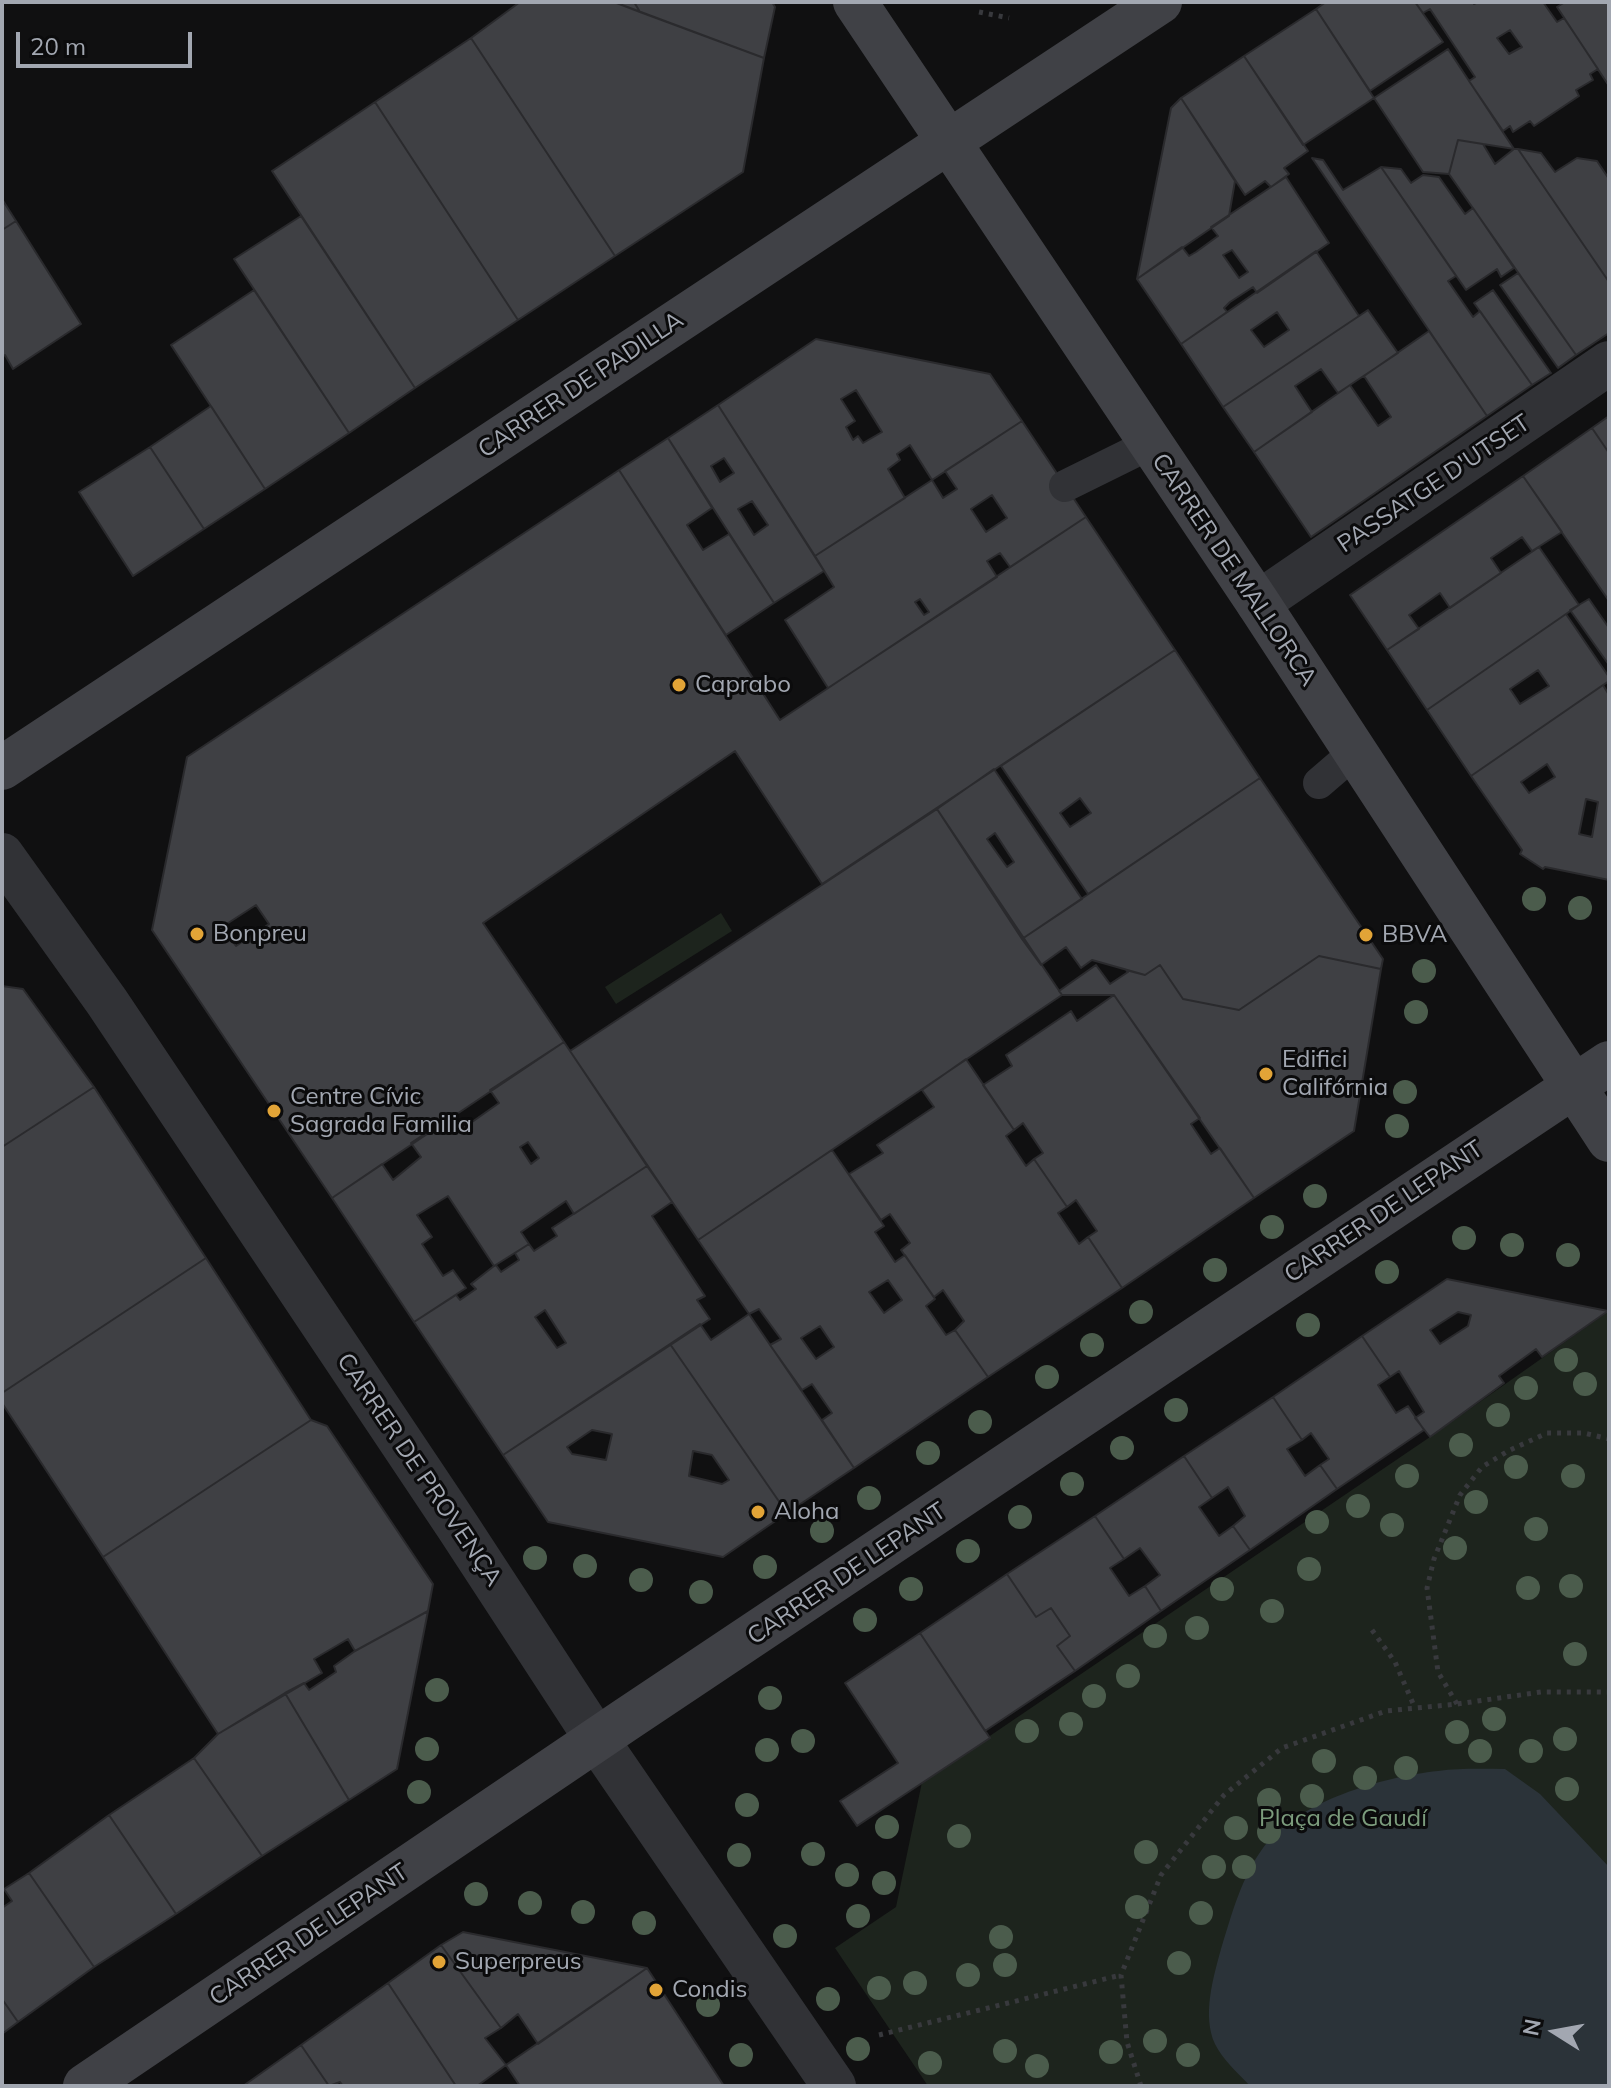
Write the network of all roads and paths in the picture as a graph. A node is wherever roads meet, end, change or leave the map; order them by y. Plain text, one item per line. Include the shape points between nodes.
1 (855, 2) edge
2 (1160, 2) edge
3 (979, 12) dead end
4 (1009, 18) dead end
5 (948, 141) junction
6 (1609, 363) edge
7 (1150, 444) junction
8 (1065, 486) dead end
9 (1258, 603) junction
10 (1355, 752) junction
11 (2, 768) edge
12 (1319, 783) dead end
13 (2, 855) edge
14 (1609, 1063) edge
15 (1573, 1087) junction
16 (1609, 1140) edge
17 (1609, 1439) edge
18 (1372, 1630) dead end
19 (1609, 1692) edge
20 (1457, 1704) junction
21 (1415, 1708) junction
22 (597, 1740) junction
23 (1121, 1975) junction
24 (879, 2035) dead end
25 (85, 2086) edge
26 (834, 2086) edge
27 (1141, 2086) edge

1 - 5 main road, CARRER DE MALLORCA
2 - 5 main road, CARRER DE PADILLA
3 - 4 path
5 - 7 main road, CARRER DE MALLORCA
5 - 11 main road, CARRER DE PADILLA
6 - 9 street, PASSATGE D'UTSET
7 - 8 lane
7 - 9 main road, CARRER DE MALLORCA
9 - 10 main road, CARRER DE MALLORCA
10 - 12 lane
10 - 15 main road, CARRER DE MALLORCA
13 - 22 street, CARRER DE PROVENÇA via 107,1002
14 - 15 main road, CARRER DE LEPANT
15 - 16 main road, CARRER DE MALLORCA
15 - 22 main road, CARRER DE LEPANT
17 - 20 path via 1547,1433 1482,1467 1460,1495 1427,1588 1438,1672
18 - 21 path via 1395,1662
19 - 20 path via 1541,1692
20 - 21 path
21 - 23 path via 1386,1711 1282,1748 1224,1795 1161,1875
22 - 25 main road, CARRER DE LEPANT
22 - 26 street, CARRER DE PROVENÇA
23 - 24 path
23 - 27 path via 1127,2042

